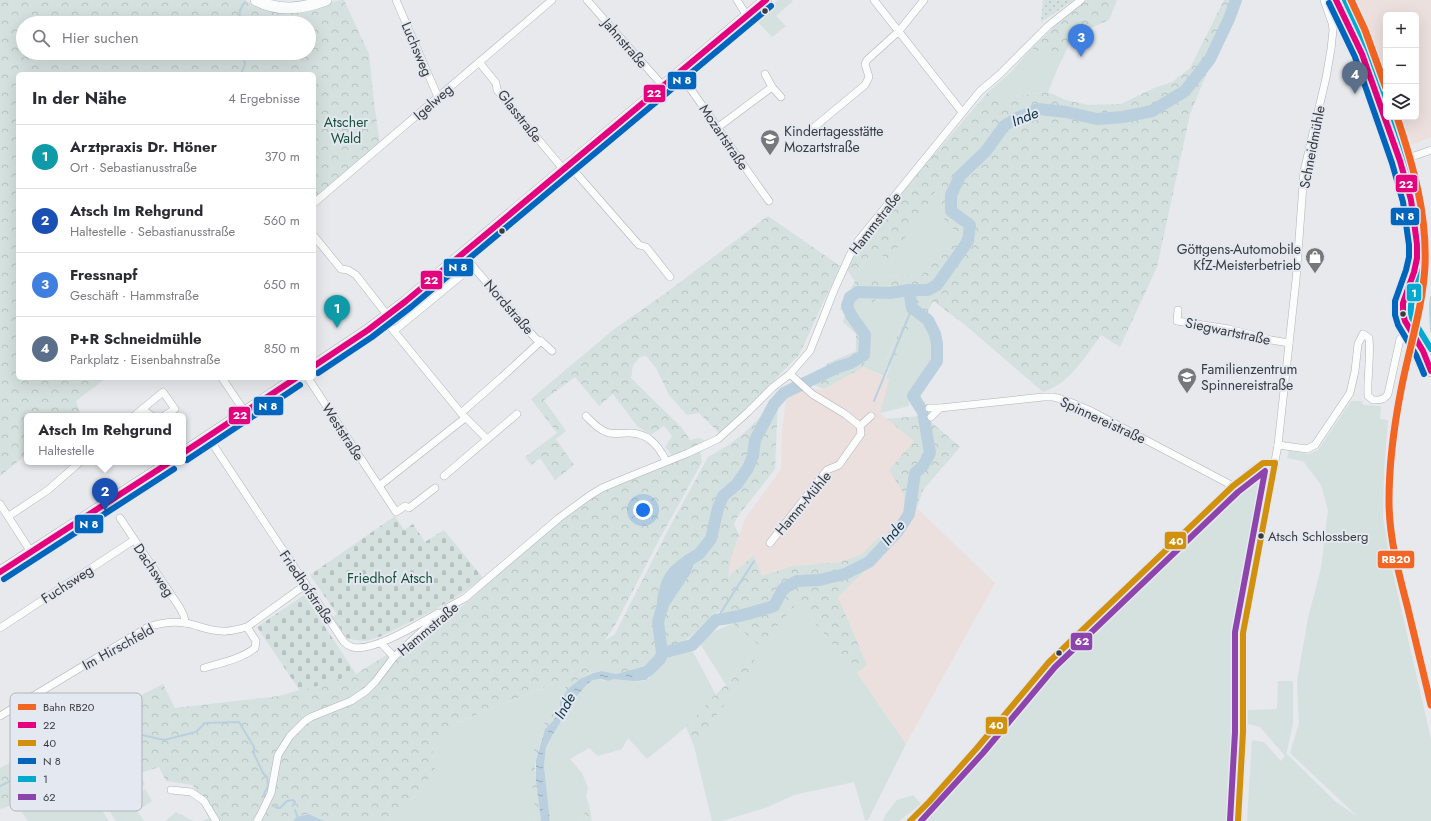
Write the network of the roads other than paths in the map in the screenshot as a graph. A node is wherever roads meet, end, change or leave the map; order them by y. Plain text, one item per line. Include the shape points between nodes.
1 (256, 0) edge
2 (326, 0) edge
3 (396, 0) edge
4 (552, 0) edge
5 (587, 0) edge
6 (737, 0) edge
7 (766, 0) edge
8 (874, 0) edge
9 (924, 0) edge
10 (1081, 0) edge
11 (1324, 0) edge
12 (1336, 0) edge
13 (747, 16) junction
14 (899, 31) junction
15 (479, 62) junction
16 (679, 73) junction
17 (765, 74) dead end
18 (663, 86) junction
19 (772, 86) junction
20 (438, 97) junction
21 (781, 97) dead end
22 (962, 112) junction
23 (717, 128) junction
24 (807, 133) dead end
25 (1431, 150) edge
26 (1400, 161) junction
27 (567, 167) junction
28 (769, 201) dead end
29 (316, 202) edge
30 (316, 238) edge
31 (462, 254) junction
32 (473, 266) junction
33 (670, 277) dead end
34 (1178, 310) dead end
35 (386, 317) junction
36 (1410, 330) junction
37 (394, 332) junction
38 (541, 341) junction
39 (1289, 343) junction
40 (552, 351) dead end
41 (316, 365) edge
42 (1431, 371) edge
43 (793, 377) junction
44 (223, 380) edge
45 (293, 380) edge
46 (309, 380) edge
47 (929, 408) dead end
48 (940, 408) junction
49 (142, 409) junction
50 (245, 412) junction
51 (137, 413) edge
52 (148, 413) edge
53 (169, 413) edge
54 (517, 414) dead end
55 (463, 415) junction
56 (586, 416) dead end
57 (871, 416) dead end
58 (931, 417) dead end
59 (860, 426) junction
60 (208, 437) junction
61 (487, 439) junction
62 (1278, 444) junction
63 (186, 451) edge
64 (666, 461) junction
65 (1275, 463) junction
66 (77, 465) edge
67 (165, 465) edge
68 (444, 476) dead end
69 (379, 486) junction
70 (1233, 486) junction
71 (435, 488) dead end
72 (0, 504) edge
73 (9, 516) junction
74 (120, 518) dead end
75 (134, 540) junction
76 (770, 543) dead end
77 (31, 552) junction
78 (0, 572) edge
79 (306, 585) junction
80 (447, 608) junction
81 (185, 623) junction
82 (247, 627) junction
83 (0, 628) edge
84 (381, 643) junction
85 (394, 657) junction
86 (204, 668) dead end
87 (38, 693) edge
88 (10, 710) edge
89 (0, 716) edge
90 (171, 790) dead end
91 (216, 821) edge
92 (256, 821) edge
93 (910, 821) edge
94 (1238, 821) edge

1 - 2 main road via 274,7 290,9
3 - 20 street, Luchsweg
4 - 15 street, Igelweg
5 - 18 street, Jahnstraße
6 - 13 street
7 - 13 main road
8 - 14 street
9 - 14 street
10 - 22 street, Hammstraße via 1048,26 980,91
11 - 39 street, Schneidmühle via 1332,23 1332,37 1326,78 1304,171
12 - 26 main road via 1362,54
13 - 16 main road
14 - 22 street
14 - 24 street via 867,60 865,64 869,77 865,85
15 - 20 street, Igelweg
15 - 27 street, Glasstraße via 496,83 497,90
16 - 18 main road
16 - 23 street, Mozartstraße via 707,110
17 - 19 street
18 - 27 main road
19 - 21 street
19 - 23 street
20 - 29 street, Igelweg
22 - 43 street, Hammstraße via 858,241 835,288 810,351
23 - 28 street, Mozartstraße
25 - 26 street
26 - 36 main road via 1411,200 1417,244 1414,272 1403,303 1405,321
27 - 31 main road
27 - 33 street, Glasstraße via 639,245 646,247
30 - 35 street via 341,269 356,275
31 - 32 street, Nordstraße
31 - 35 main road
32 - 37 street
32 - 38 street, Nordstraße via 536,339
34 - 39 street, Siegwartstraße via 1177,321 1229,329
35 - 37 street
35 - 41 main road
36 - 42 main road
36 - 62 street via 1400,339 1386,398 1373,400 1368,396 1369,338 1363,334 1358,344 1350,392 1315,445 1308,449
37 - 55 street
38 - 40 street, Nordstraße
38 - 55 street, Nordstraße
39 - 62 street, Schneidmühle
43 - 59 street via 812,394
43 - 64 street, Hammstraße via 773,387 718,439
44 - 50 street
45 - 50 main road
46 - 69 street, Weststraße
47 - 48 street, Spinnereistraße
48 - 58 street
48 - 70 street, Spinnereistraße via 1043,397 1065,400 1091,411
49 - 51 street
49 - 52 street
49 - 53 street via 163,392 175,409
50 - 60 main road
54 - 61 street
55 - 61 street
55 - 69 street, Nordstraße
56 - 64 street via 599,429 609,433 639,434 650,440 661,450
57 - 59 street
59 - 76 street, Hamm-Mühle via 862,434 856,444 839,465 827,470
60 - 63 main road
60 - 79 street, Friedhofstraße
61 - 68 street
62 - 65 street, Schneidmühle
64 - 80 street, Hammstraße via 589,496 464,598
65 - 70 street via 1263,463
65 - 94 street, Schneidmühle via 1244,633 1243,732
66 - 73 street via 48,490
67 - 77 main road
69 - 71 street, Weststraße via 396,512 405,506 409,508
70 - 93 street via 1049,662 977,748
72 - 73 street
73 - 77 street
74 - 75 street, Dachsweg
75 - 81 street, Dachsweg via 180,608
75 - 83 street, Fuchsweg
77 - 78 main road
79 - 82 street, Im Hirschfeld
79 - 84 street, Friedhofstraße via 344,642 353,647
80 - 84 street, Friedhofstraße
80 - 85 street, Hammstraße
81 - 82 street, Im Hirschfeld via 223,632
81 - 87 street, Im Hirschfeld via 166,623 148,627
82 - 86 street via 256,641 255,648 249,653
84 - 85 street
85 - 92 street, Hammstraße via 366,691 351,701 305,721 290,736 278,755 271,793
88 - 89 street, Im Hirschfeld
90 - 91 street via 191,792 204,801

